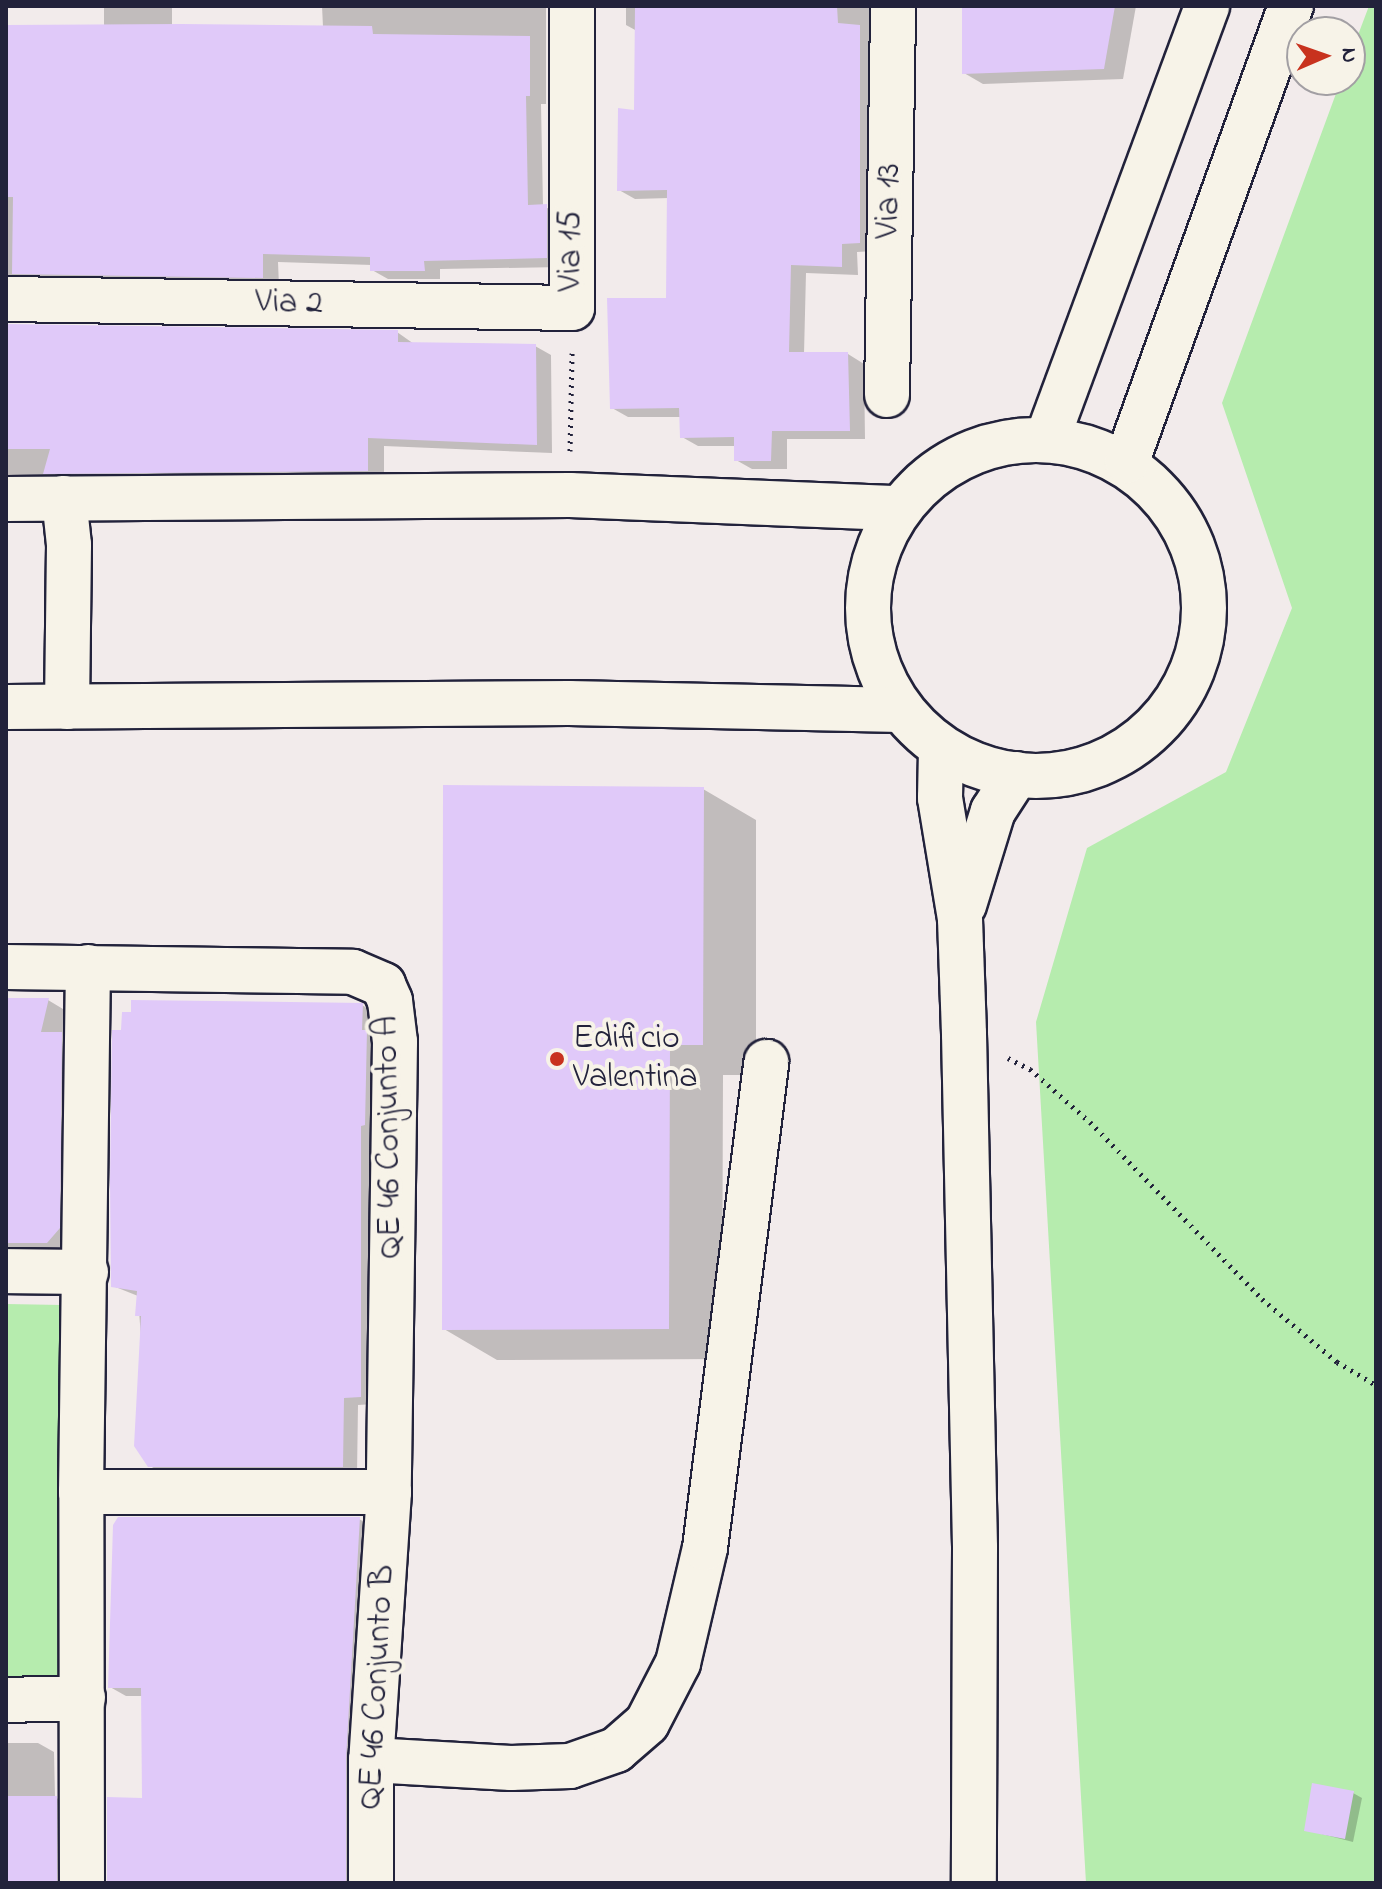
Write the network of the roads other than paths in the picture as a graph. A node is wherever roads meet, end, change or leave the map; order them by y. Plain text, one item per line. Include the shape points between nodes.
1 (572, 6) edge
2 (893, 6) edge
3 (1207, 6) edge
4 (1291, 6) edge
5 (6, 299) edge
6 (572, 308) joint
7 (887, 395) dead end
8 (1047, 439) junction
9 (1127, 461) junction
10 (64, 498) junction
11 (6, 499) edge
12 (899, 508) junction
13 (6, 707) edge
14 (67, 707) junction
15 (901, 710) junction
16 (941, 750) junction
17 (1017, 774) junction
18 (960, 919) junction
19 (6, 967) edge
20 (88, 967) junction
21 (766, 1062) dead end
22 (6, 1271) edge
23 (86, 1272) junction
24 (81, 1492) junction
25 (389, 1492) junction
26 (83, 1698) junction
27 (6, 1700) edge
28 (371, 1760) junction
29 (82, 1883) edge
30 (371, 1883) edge
31 (974, 1883) edge

1 - 6 street, Via 15
2 - 7 street, Via 13
3 - 8 street
4 - 9 street
5 - 6 street, Via 2
8 - 9 street
8 - 12 street via 981,447 935,471
9 - 17 street via 1178,517 1201,569 1204,626 1189,680 1157,727 1111,760 1058,776
10 - 11 street
10 - 12 street via 570,495
10 - 14 street via 69,545
12 - 15 street via 875,556 867,609 876,662
13 - 14 street
14 - 15 street via 569,703
15 - 16 street
16 - 17 street
16 - 18 street via 940,798
17 - 18 street via 993,811
18 - 31 street via 975,1548
19 - 20 street
20 - 23 street
20 - 25 street, QE 46 Conjunto A via 353,972 383,985 395,1042
21 - 28 street via 705,1548 678,1663 647,1723 616,1750 570,1766
22 - 23 street
23 - 24 street
24 - 25 street
24 - 26 street
25 - 28 street, QE 46 Conjunto B
26 - 27 street
26 - 29 street
28 - 30 street, QE 46 Conjunto B

